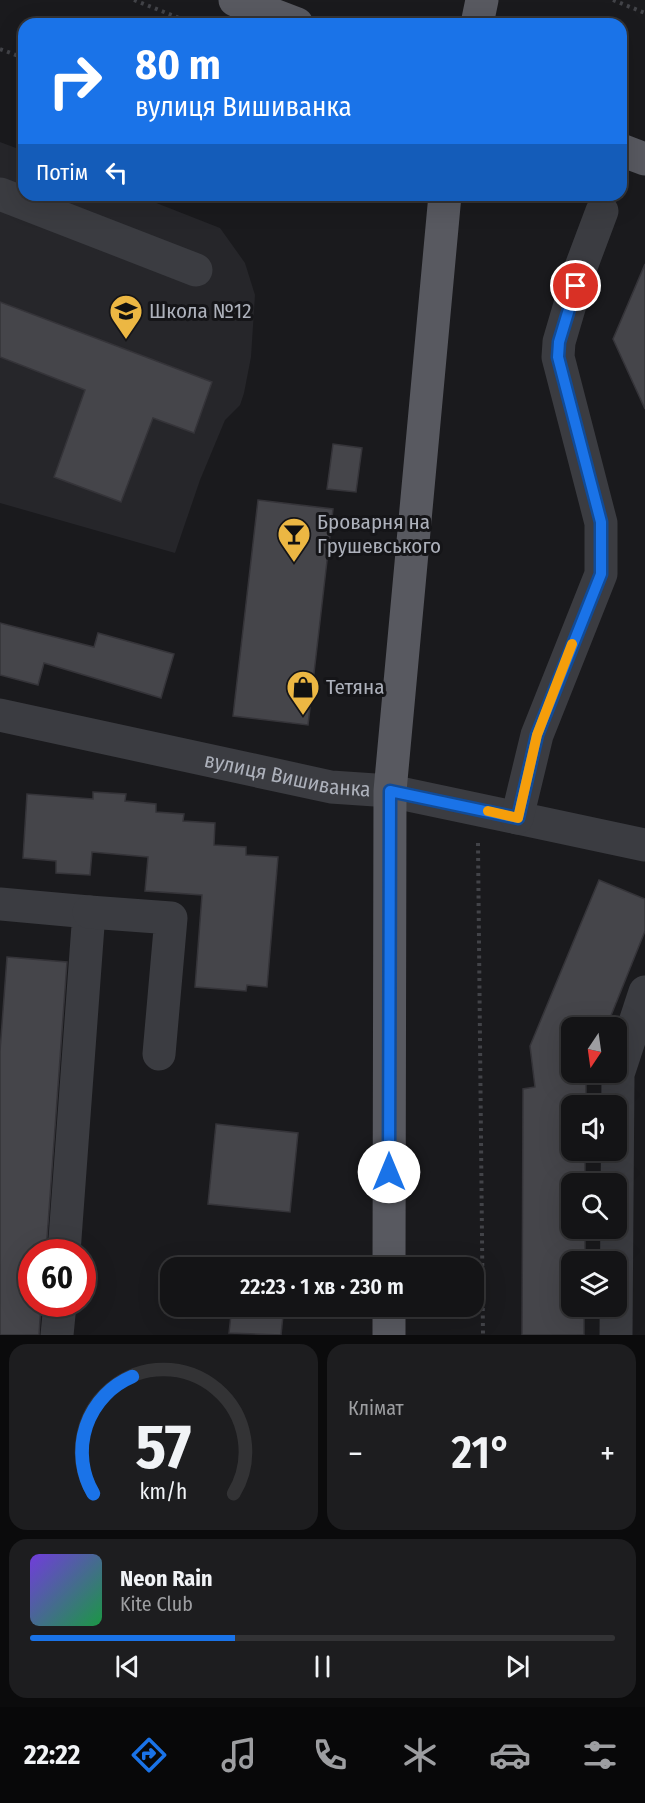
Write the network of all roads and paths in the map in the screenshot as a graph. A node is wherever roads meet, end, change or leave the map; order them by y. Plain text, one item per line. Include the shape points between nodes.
1 (135, 0) edge
2 (235, 0) edge
3 (482, 0) edge
4 (613, 0) edge
5 (645, 13) edge
6 (179, 18) edge
7 (282, 18) edge
8 (478, 18) edge
9 (0, 49) edge
10 (18, 56) edge
11 (627, 152) edge
12 (645, 159) edge
13 (0, 194) edge
14 (18, 201) edge
15 (18, 201) edge
16 (444, 201) edge
17 (602, 211) dead end
18 (196, 270) dead end
19 (0, 715) edge
20 (390, 791) junction
21 (478, 809) junction
22 (518, 818) junction
23 (645, 845) edge
24 (0, 904) edge
25 (89, 912) junction
26 (645, 992) edge
27 (159, 1054) dead end
28 (64, 1239) edge
29 (389, 1257) edge
30 (59, 1317) edge
31 (389, 1317) edge
32 (57, 1335) edge
33 (389, 1335) edge
34 (483, 1335) edge
35 (616, 1335) edge

1 - 6 path
2 - 7 main road
3 - 8 main road
4 - 5 path
9 - 10 path
11 - 12 main road
13 - 15 street
14 - 18 street
16 - 20 main road
17 - 22 street via 581,267 558,357 601,522 601,574 537,735
19 - 20 street, вулиця Вишиванка via 331,787
20 - 21 street, вулиця Вишиванка
20 - 29 main road
21 - 22 street, вулиця Вишиванка
21 - 34 path
22 - 23 street, вулиця Вишиванка
24 - 25 street
25 - 27 street via 171,918
25 - 28 street
26 - 35 street via 618,1074
30 - 32 street
31 - 33 main road

